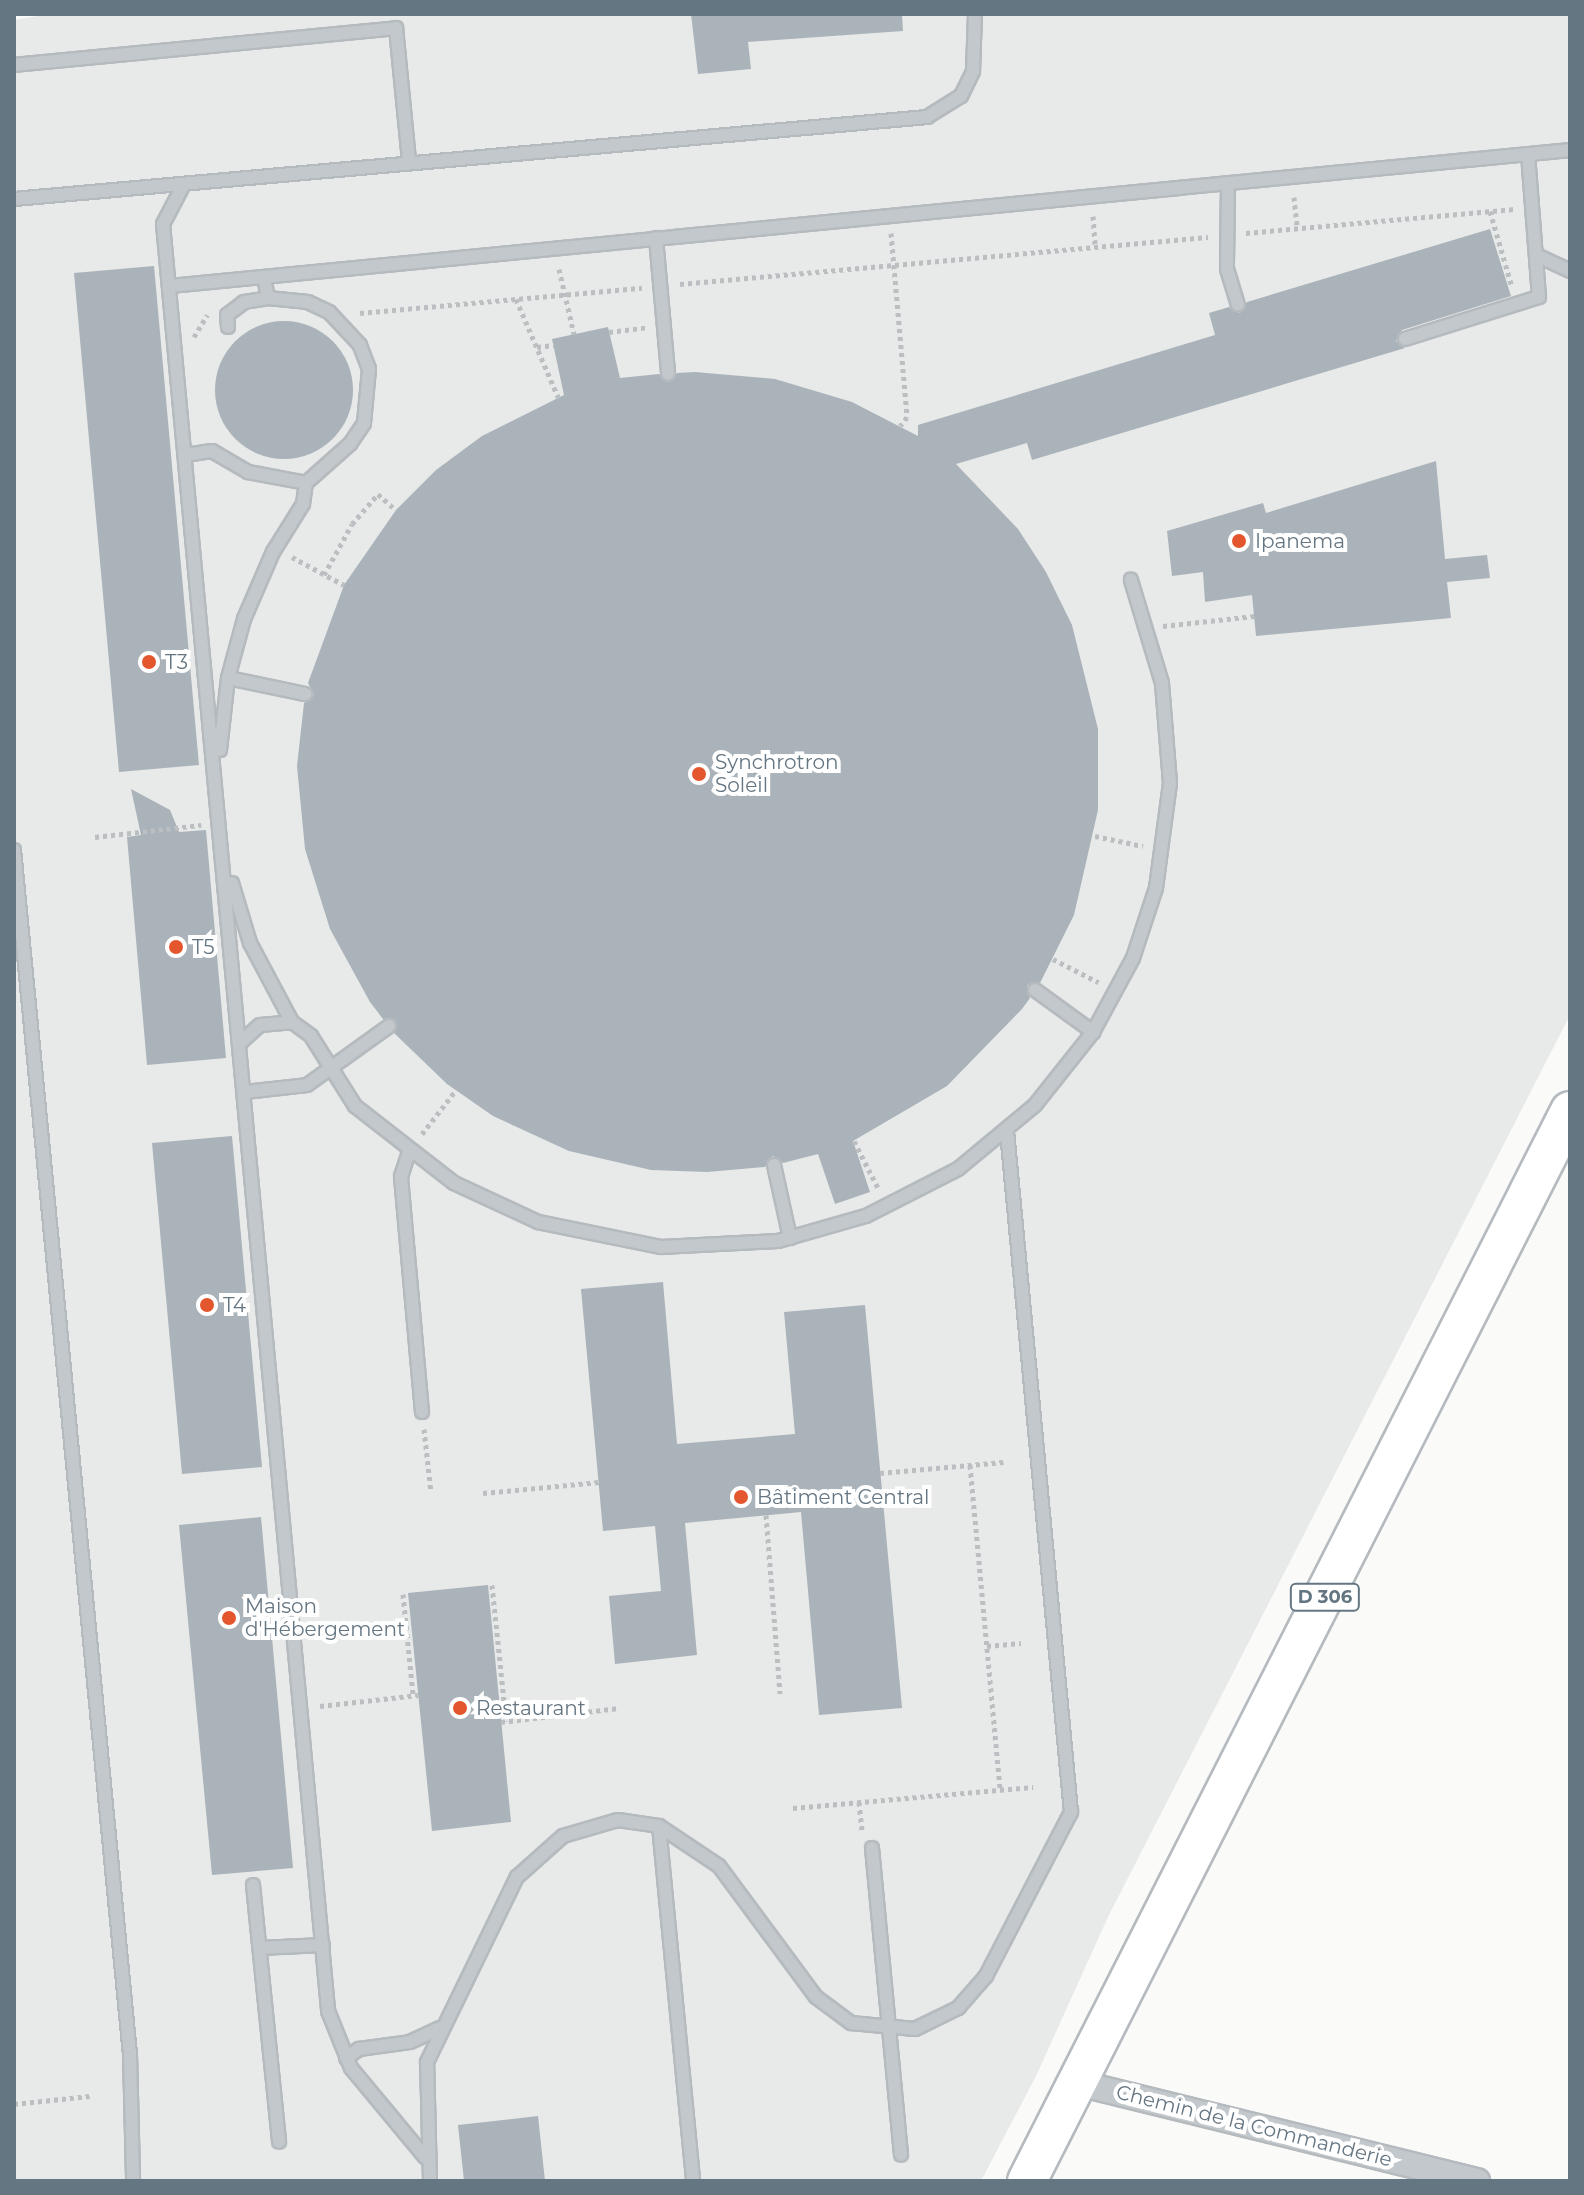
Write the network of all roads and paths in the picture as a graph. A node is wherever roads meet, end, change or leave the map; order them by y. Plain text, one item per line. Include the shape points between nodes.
1 (975, 14) edge
2 (14, 65) edge
3 (1570, 150) edge
4 (1528, 154) junction
5 (409, 161) junction
6 (1293, 177) junction
7 (1228, 183) junction
8 (184, 184) junction
9 (1091, 196) junction
10 (14, 199) edge
11 (1532, 207) junction
12 (1490, 211) junction
13 (890, 216) junction
14 (1297, 228) junction
15 (1227, 235) junction
16 (656, 238) junction
17 (1095, 247) junction
18 (557, 248) junction
19 (1536, 255) junction
20 (894, 265) junction
21 (1570, 271) edge
22 (264, 277) junction
23 (170, 286) junction
24 (660, 286) junction
25 (561, 295) junction
26 (268, 298) junction
27 (516, 299) junction
28 (1238, 304) dead end
29 (1518, 307) junction
30 (360, 313) dead end
31 (664, 325) junction
32 (228, 327) dead end
33 (609, 332) dead end
34 (574, 334) dead end
35 (1405, 339) dead end
36 (554, 345) dead end
37 (537, 347) junction
38 (668, 373) dead end
39 (558, 397) dead end
40 (900, 426) dead end
41 (186, 455) junction
42 (306, 483) junction
43 (396, 510) dead end
44 (275, 548) junction
45 (324, 575) junction
46 (1131, 580) dead end
47 (344, 585) dead end
48 (1254, 616) dead end
49 (1147, 627) junction
50 (228, 678) junction
51 (305, 694) dead end
52 (221, 823) junction
53 (1095, 836) dead end
54 (95, 837) dead end
55 (14, 850) edge
56 (1164, 850) junction
57 (17, 917) edge
58 (1053, 959) dead end
59 (1035, 990) dead end
60 (1116, 992) junction
61 (292, 1022) junction
62 (389, 1026) dead end
63 (1093, 1032) junction
64 (241, 1042) junction
65 (333, 1069) junction
66 (456, 1090) dead end
67 (245, 1092) junction
68 (1570, 1111) edge
69 (1007, 1131) junction
70 (854, 1141) dead end
71 (409, 1152) junction
72 (774, 1165) dead end
73 (887, 1207) junction
74 (790, 1238) junction
75 (422, 1412) joint
76 (1004, 1462) dead end
77 (970, 1465) junction
78 (880, 1473) dead end
79 (599, 1482) dead end
80 (431, 1492) dead end
81 (483, 1493) dead end
82 (766, 1515) dead end
83 (492, 1585) dead end
84 (403, 1594) dead end
85 (1021, 1643) dead end
86 (987, 1646) junction
87 (780, 1693) dead end
88 (619, 1708) dead end
89 (299, 1709) junction
90 (1033, 1787) dead end
91 (1000, 1790) junction
92 (859, 1802) junction
93 (793, 1808) dead end
94 (659, 1826) junction
95 (868, 1848) joint
96 (253, 1885) dead end
97 (323, 1945) junction
98 (260, 1948) junction
99 (440, 2028) junction
100 (890, 2029) junction
101 (346, 2058) junction
102 (1078, 2083) junction
103 (90, 2096) dead end
104 (14, 2104) edge
105 (279, 2142) dead end
106 (901, 2155) dead end
107 (425, 2157) junction
108 (133, 2181) edge
109 (430, 2181) edge
110 (693, 2181) edge
111 (1027, 2181) edge
112 (1477, 2181) edge

1 - 5 lane via 973,71 961,96 927,117
2 - 5 lane via 396,28
3 - 4 lane
4 - 6 lane
4 - 11 lane
5 - 8 lane
6 - 7 lane
6 - 14 path
7 - 9 lane
7 - 15 lane
8 - 10 lane
8 - 23 lane via 163,224
9 - 13 lane
9 - 17 path
11 - 12 path
11 - 19 lane
12 - 14 path
12 - 29 path
13 - 16 lane
13 - 20 path
14 - 15 path
15 - 17 path
15 - 28 lane via 1227,269
16 - 18 lane
16 - 24 lane
17 - 20 path
18 - 22 lane
18 - 25 path
19 - 21 lane
19 - 29 lane via 1539,297
20 - 24 path
20 - 40 path via 907,417
22 - 23 lane
22 - 26 lane
23 - 41 lane
24 - 25 path
24 - 31 lane
25 - 27 path
25 - 34 path
26 - 32 lane via 244,302 227,315
26 - 42 lane via 308,302 329,312 360,345 369,369 364,423 343,452
27 - 30 path
27 - 37 path
29 - 35 lane
31 - 33 path
31 - 38 lane
36 - 37 path
37 - 39 path
41 - 42 lane via 212,451 248,472
41 - 52 lane
42 - 44 lane via 303,504
43 - 45 path via 378,494 352,524
44 - 45 path
44 - 50 lane via 244,619
45 - 47 path
46 - 49 lane
48 - 49 path
49 - 56 lane via 1169,745
50 - 51 lane
50 - 52 lane via 219,766
52 - 54 path
52 - 61 lane via 250,943
52 - 64 lane
53 - 56 path
55 - 57 lane
56 - 60 lane via 1145,926
57 - 108 lane via 130,2054
58 - 60 path
59 - 63 lane
60 - 63 lane
61 - 64 lane via 260,1025
61 - 65 lane via 311,1036
62 - 65 lane
63 - 69 lane via 1068,1068
64 - 67 lane
65 - 67 lane via 307,1085
65 - 71 lane via 355,1106
66 - 71 path
67 - 89 lane
68 - 102 main road, D 306
69 - 73 lane via 958,1169
69 - 100 lane via 1071,1812 986,1976 941,2019 915,2029
70 - 73 path
71 - 74 lane via 499,1207 581,1234 699,1248
71 - 75 lane via 401,1177
72 - 74 lane
73 - 74 lane
75 - 80 path
76 - 77 path
77 - 78 path
77 - 86 path
79 - 81 path
82 - 87 path
83 - 88 path via 504,1722
84 - 89 path via 416,1695
85 - 86 path
86 - 91 path
89 - 97 lane
90 - 91 path
91 - 92 path
92 - 93 path
92 - 95 path
94 - 99 lane via 618,1820 563,1836 525,1869
94 - 100 lane via 719,1866 816,1997 851,2023
94 - 110 lane
95 - 100 lane
96 - 98 lane
97 - 98 lane
97 - 101 lane via 328,2011
98 - 105 lane
99 - 101 lane via 410,2042 359,2049
99 - 107 lane via 427,2062 431,2116
100 - 106 lane
101 - 107 lane
102 - 111 main road, D 306
102 - 112 street, Chemin de la Commanderie
103 - 104 path
107 - 109 lane

